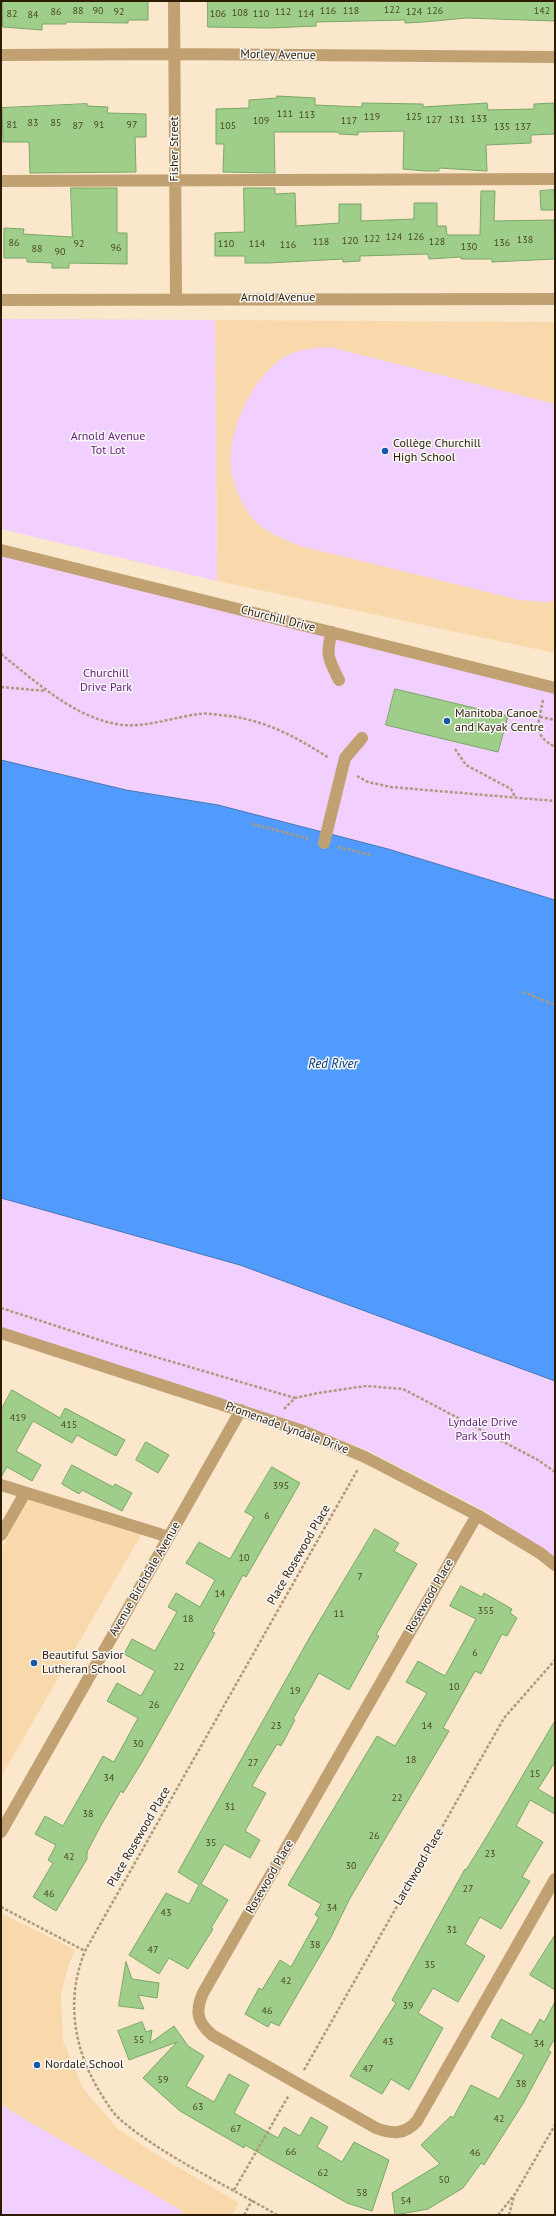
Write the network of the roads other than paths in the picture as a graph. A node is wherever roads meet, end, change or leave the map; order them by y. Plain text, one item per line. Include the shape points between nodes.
1 (174, 1) edge
2 (174, 54) junction
3 (1, 55) edge
4 (555, 57) edge
5 (555, 179) edge
6 (175, 180) junction
7 (1, 181) edge
8 (176, 298) junction
9 (555, 299) edge
10 (1, 300) edge
11 (1, 550) edge
12 (332, 632) junction
13 (339, 680) dead end
14 (550, 687) edge
15 (362, 738) dead end
16 (324, 843) dead end
17 (1, 1333) edge
18 (241, 1410) junction
19 (1, 1485) edge
20 (25, 1493) junction
21 (476, 1515) junction
22 (1, 1535) edge
23 (168, 1538) junction
24 (555, 1565) edge
25 (1, 1832) edge
26 (555, 1879) edge

1 - 2 street, Fisher Street
2 - 3 street, Morley Avenue
2 - 4 street, Morley Avenue
2 - 6 street, Fisher Street
5 - 6 street
6 - 7 street
6 - 8 street, Fisher Street
8 - 9 street, Arnold Avenue
8 - 10 street, Arnold Avenue
11 - 12 street, Churchill Drive
12 - 13 street via 327,649 330,663
12 - 14 street, Churchill Drive
15 - 16 street via 345,758
17 - 18 street, Promenade Lyndale Drive
18 - 21 street, Promenade Lyndale Drive via 365,1456
18 - 23 street, Avenue Birchdale Avenue
19 - 20 street
20 - 22 street
20 - 23 street
21 - 24 street, Promenade Lyndale Drive via 540,1553
21 - 26 street, Rosewood Place via 203,1993 197,2011 199,2021 212,2035 383,2131 406,2131 417,2121
23 - 25 street, Avenue Birchdale Avenue

